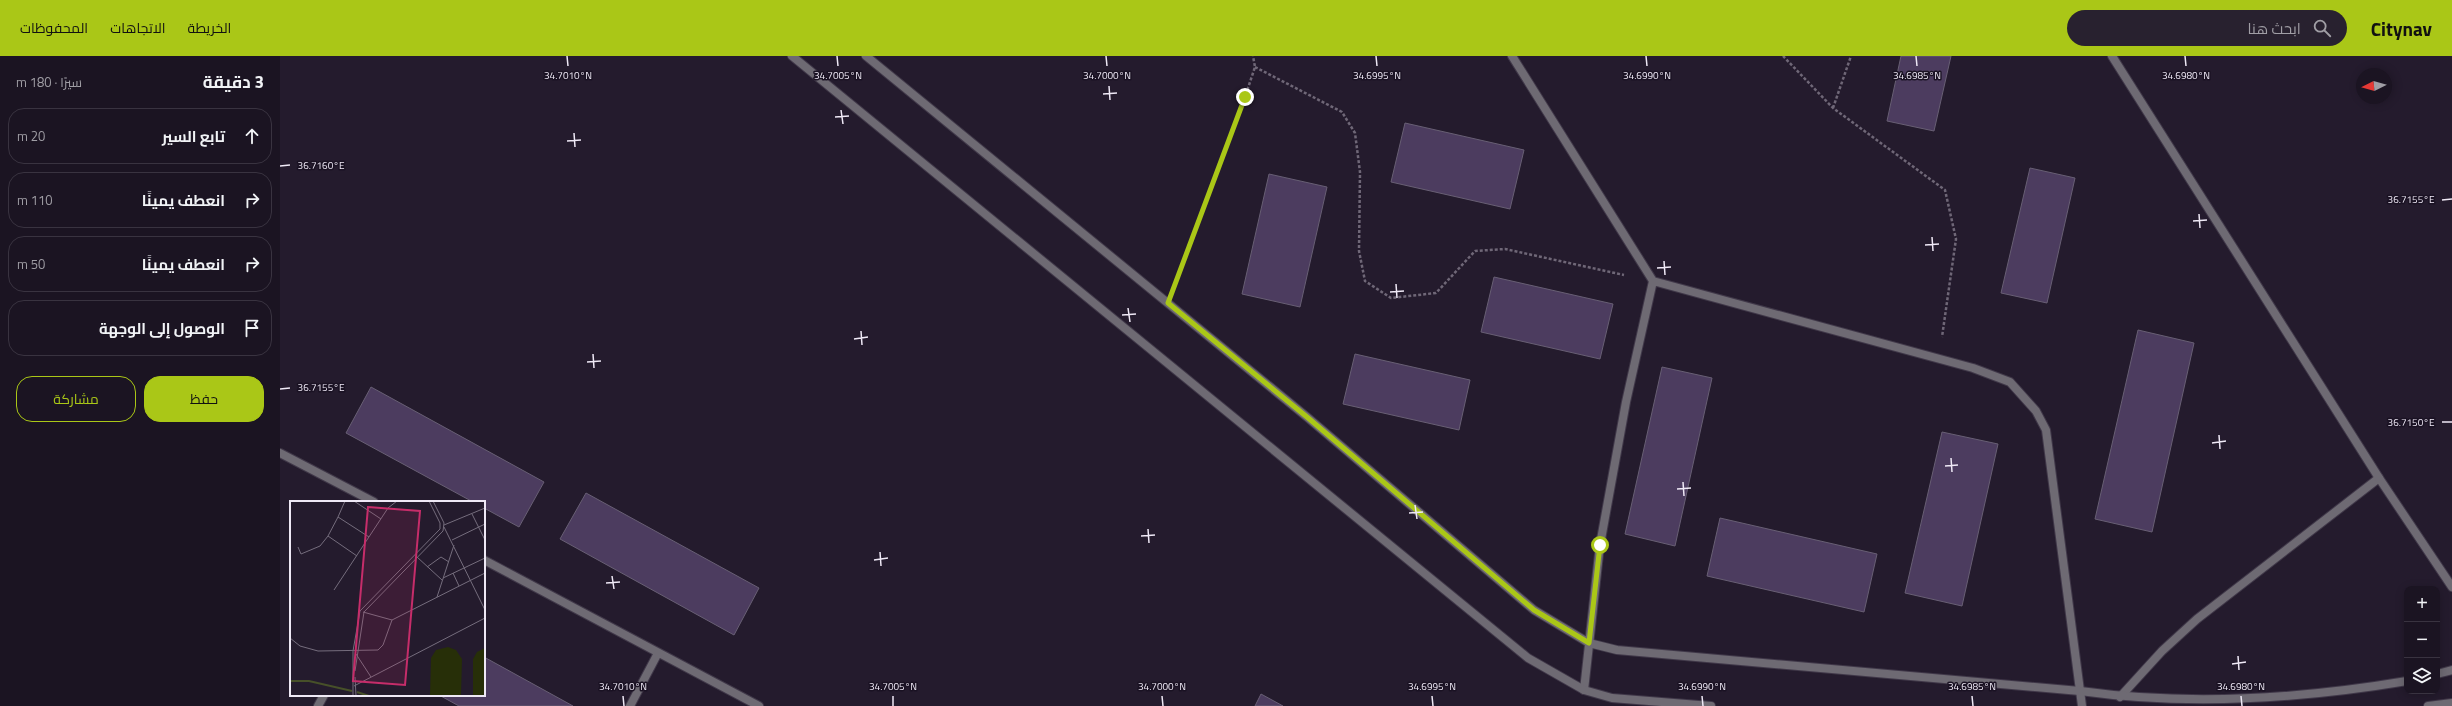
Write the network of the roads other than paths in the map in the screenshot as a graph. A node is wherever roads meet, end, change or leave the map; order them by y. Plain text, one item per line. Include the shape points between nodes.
1 (792, 56) edge
2 (866, 56) edge
3 (1512, 56) edge
4 (2112, 56) edge
5 (1653, 281) junction
6 (280, 453) edge
7 (2379, 478) junction
8 (372, 501) edge
9 (485, 561) edge
10 (2452, 587) edge
11 (1589, 643) junction
12 (658, 652) junction
13 (2452, 670) edge
14 (2440, 673) edge
15 (2404, 681) edge
16 (1584, 690) junction
17 (2080, 691) junction
18 (323, 696) edge
19 (2120, 697) junction
20 (2452, 703) edge
21 (318, 706) edge
22 (630, 706) edge
23 (759, 706) edge
24 (1711, 706) edge
25 (2082, 706) edge
26 (2428, 706) edge

1 - 16 street via 1528,658
2 - 11 street via 1307,417 1534,610
3 - 5 street
4 - 7 street
5 - 11 street via 1626,402 1602,537
5 - 17 street via 1938,358 2010,382 2036,411 2046,430
6 - 8 street
7 - 10 street
7 - 19 street via 2197,619 2162,651
9 - 12 street
11 - 16 street
11 - 17 street via 1617,650
12 - 22 street
12 - 23 street
13 - 14 street
15 - 19 street via 2230,700
16 - 24 street via 1612,698
17 - 19 street
17 - 25 street
18 - 21 street
20 - 26 street

